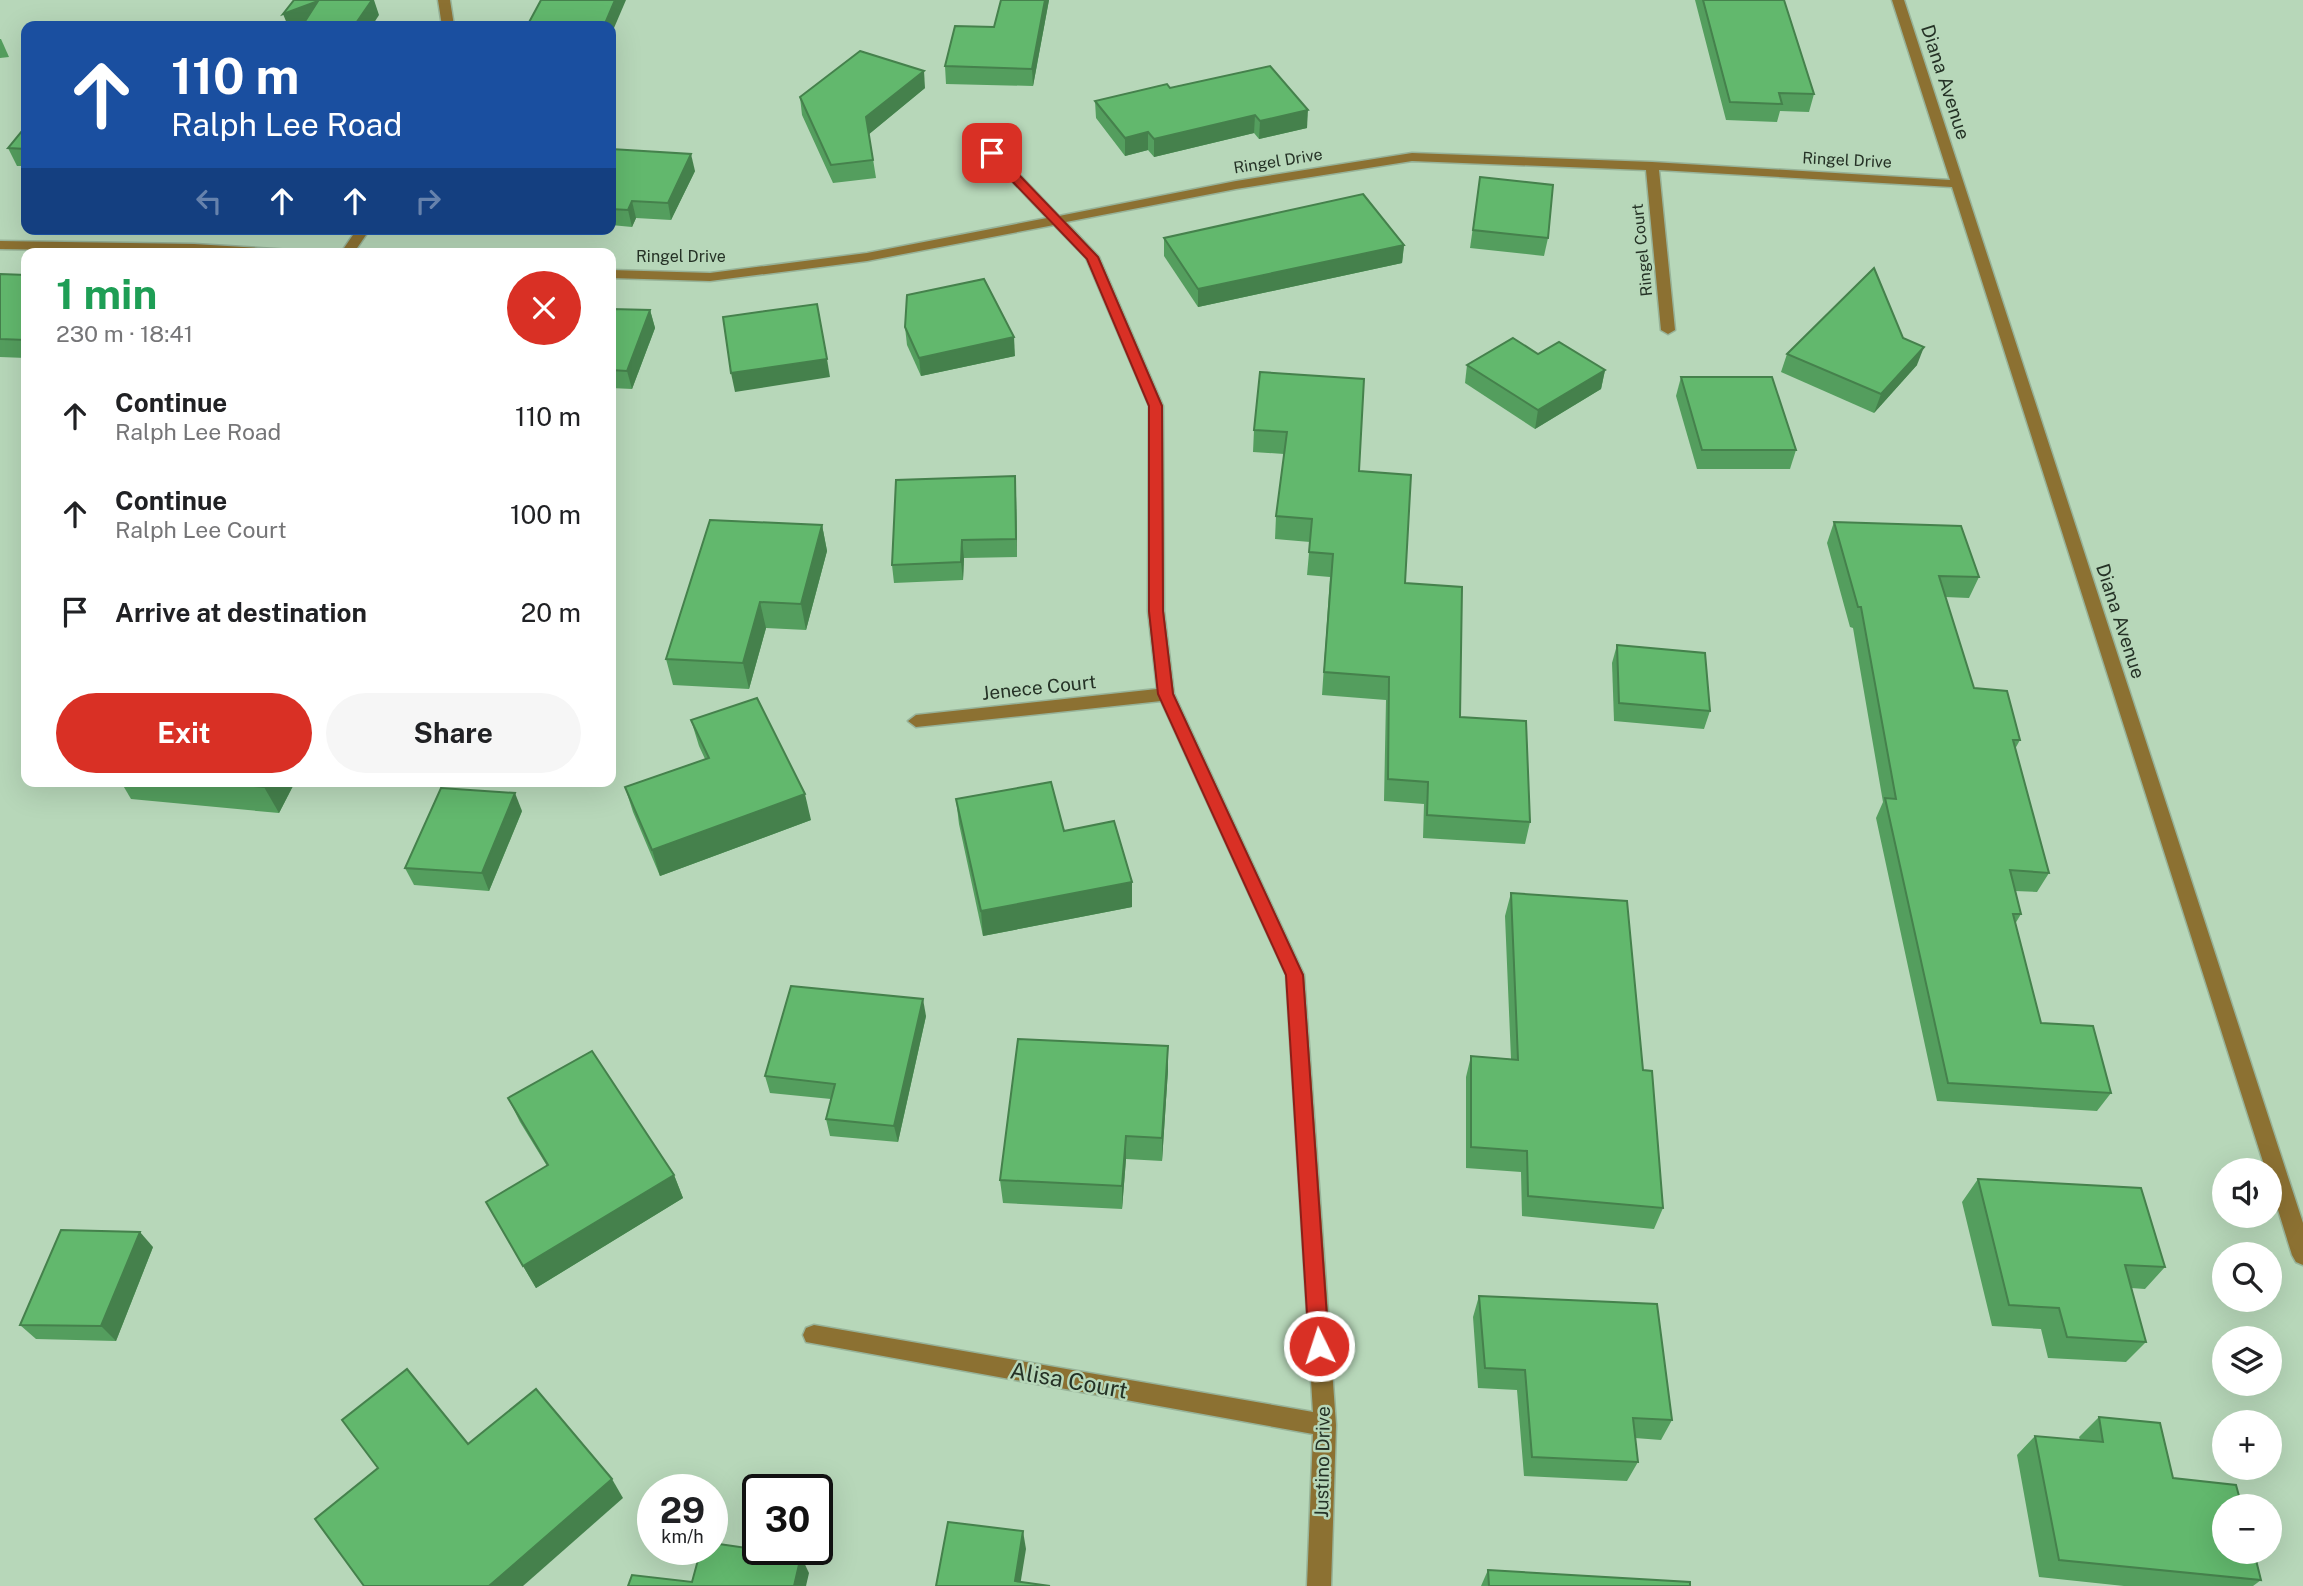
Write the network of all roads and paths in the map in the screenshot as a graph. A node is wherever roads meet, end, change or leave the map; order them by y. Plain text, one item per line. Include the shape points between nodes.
1 (444, 0) edge
2 (1898, 0) edge
3 (447, 21) edge
4 (992, 153) dead end
5 (1652, 166) junction
6 (1958, 184) junction
7 (1059, 220) junction
8 (0, 245) edge
9 (194, 248) edge
10 (616, 274) edge
11 (1668, 330) dead end
12 (1166, 694) junction
13 (916, 721) dead end
14 (2303, 1255) edge
15 (814, 1335) dead end
16 (1325, 1425) junction
17 (1319, 1586) edge

1 - 3 street
2 - 6 street, Diana Avenue
4 - 7 street, Justino Drive
5 - 6 street, Ringel Drive
5 - 7 street, Ringel Drive via 1412,158 1236,185
5 - 11 street, Ringel Court
6 - 14 street, Diana Avenue
7 - 10 street, Ringel Drive via 867,257 710,276
7 - 12 street, Justino Drive via 1092,257 1156,406 1156,611
8 - 9 street
12 - 13 street, Jenece Court
12 - 16 street, Justino Drive via 1295,975
15 - 16 street, Alisa Court
16 - 17 street, Justino Drive

